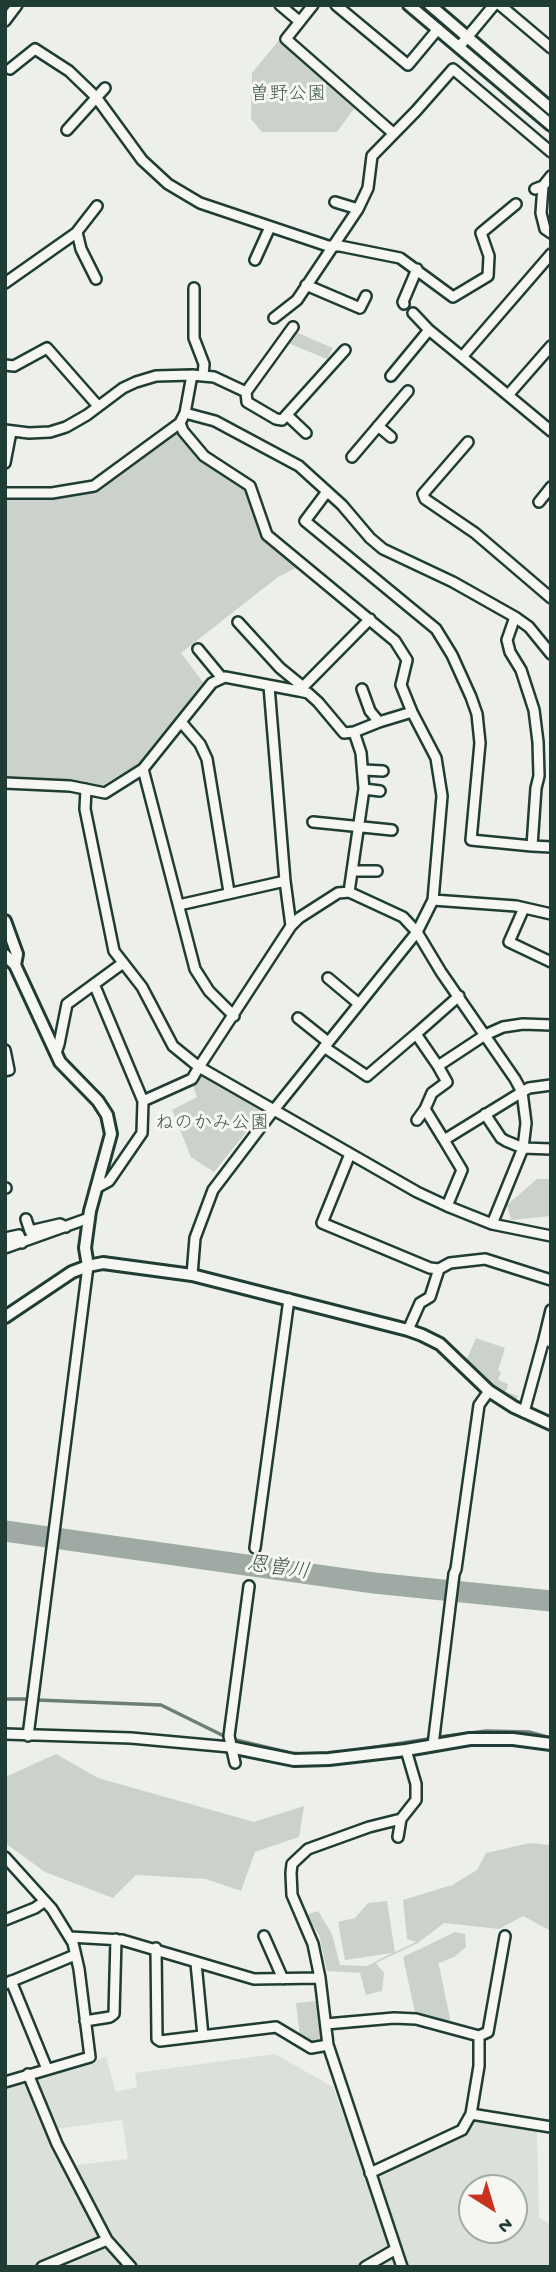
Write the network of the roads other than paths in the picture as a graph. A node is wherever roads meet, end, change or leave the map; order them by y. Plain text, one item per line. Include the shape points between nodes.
1 (17, 5) edge
2 (280, 5) edge
3 (313, 5) edge
4 (336, 5) edge
5 (410, 5) edge
6 (430, 5) edge
7 (497, 5) edge
8 (5, 21) edge
9 (299, 21) junction
10 (438, 29) junction
11 (467, 37) junction
12 (459, 47) junction
13 (551, 48) edge
14 (10, 69) dead end
15 (105, 88) dead end
16 (96, 97) junction
17 (551, 109) edge
18 (551, 125) edge
19 (67, 131) dead end
20 (393, 133) junction
21 (551, 152) edge
22 (551, 176) edge
23 (335, 202) dead end
24 (516, 204) dead end
25 (97, 206) dead end
26 (358, 209) junction
27 (270, 227) junction
28 (78, 232) junction
29 (551, 233) edge
30 (332, 245) junction
31 (551, 254) edge
32 (255, 260) dead end
33 (416, 269) junction
34 (96, 279) dead end
35 (5, 283) edge
36 (306, 285) junction
37 (194, 288) dead end
38 (366, 296) dead end
39 (404, 304) dead end
40 (413, 313) dead end
41 (274, 318) dead end
42 (293, 327) dead end
43 (429, 330) junction
44 (551, 346) edge
45 (345, 350) dead end
46 (462, 356) junction
47 (5, 365) edge
48 (192, 375) junction
49 (203, 376) junction
50 (391, 376) dead end
51 (408, 391) dead end
52 (246, 392) junction
53 (509, 394) junction
54 (98, 406) junction
55 (185, 413) junction
56 (287, 415) junction
57 (180, 423) junction
58 (378, 426) junction
59 (8, 431) edge
60 (551, 431) edge
61 (306, 433) dead end
62 (391, 438) dead end
63 (468, 442) dead end
64 (352, 457) dead end
65 (5, 463) edge
66 (551, 487) edge
67 (5, 493) edge
68 (326, 493) junction
69 (538, 502) dead end
70 (551, 598) edge
71 (515, 617) junction
72 (370, 619) junction
73 (238, 622) dead end
74 (198, 649) dead end
75 (551, 654) edge
76 (222, 678) junction
77 (270, 686) junction
78 (301, 688) junction
79 (362, 689) dead end
80 (412, 712) junction
81 (181, 722) junction
82 (379, 722) junction
83 (354, 732) junction
84 (143, 769) junction
85 (364, 769) junction
86 (383, 771) dead end
87 (539, 776) junction
88 (551, 777) edge
89 (5, 783) edge
90 (86, 789) junction
91 (364, 789) junction
92 (380, 791) dead end
93 (319, 820) dead end
94 (360, 826) junction
95 (392, 830) dead end
96 (532, 846) junction
97 (551, 847) edge
98 (354, 871) junction
99 (377, 872) dead end
100 (285, 881) junction
101 (229, 892) junction
102 (349, 892) junction
103 (433, 900) junction
104 (179, 905) junction
105 (524, 908) junction
106 (551, 914) edge
107 (5, 920) edge
108 (291, 926) junction
109 (417, 932) junction
110 (5, 955) edge
111 (123, 962) junction
112 (551, 962) edge
113 (15, 965) junction
114 (328, 978) dead end
115 (94, 984) junction
116 (459, 996) junction
117 (359, 1004) junction
118 (234, 1016) junction
119 (298, 1018) dead end
120 (551, 1025) edge
121 (416, 1034) junction
122 (485, 1035) junction
123 (326, 1045) junction
124 (5, 1050) edge
125 (56, 1052) junction
126 (439, 1066) junction
127 (200, 1067) junction
128 (5, 1071) edge
129 (551, 1086) edge
130 (522, 1092) junction
131 (143, 1101) junction
132 (425, 1109) junction
133 (273, 1111) junction
134 (485, 1114) junction
135 (417, 1120) dead end
136 (444, 1140) junction
137 (523, 1148) junction
138 (551, 1149) edge
139 (350, 1154) junction
140 (387, 1160) dead end
141 (380, 1170) junction
142 (96, 1188) junction
143 (447, 1206) junction
144 (89, 1218) junction
145 (26, 1219) dead end
146 (492, 1224) junction
147 (68, 1227) junction
148 (551, 1236) edge
149 (5, 1238) edge
150 (22, 1243) junction
151 (5, 1248) edge
152 (88, 1266) junction
153 (439, 1269) junction
154 (192, 1275) junction
155 (551, 1280) edge
156 (289, 1299) junction
157 (551, 1310) edge
158 (5, 1317) edge
159 (408, 1330) junction
160 (547, 1340) edge
161 (489, 1391) junction
162 (524, 1412) junction
163 (551, 1424) edge
164 (255, 1548) dead end
165 (249, 1586) dead end
166 (5, 1734) edge
167 (28, 1736) junction
168 (551, 1744) edge
169 (433, 1745) junction
170 (230, 1746) junction
171 (406, 1750) junction
172 (234, 1763) dead end
173 (401, 1819) junction
174 (398, 1837) dead end
175 (5, 1857) edge
176 (45, 1900) junction
177 (5, 1920) edge
178 (264, 1936) dead end
179 (505, 1936) dead end
180 (70, 1937) junction
181 (116, 1939) junction
182 (156, 1948) junction
183 (75, 1955) junction
184 (195, 1963) junction
185 (320, 1978) junction
186 (283, 1979) junction
187 (8, 1982) edge
188 (85, 2021) junction
189 (326, 2024) junction
190 (203, 2036) junction
191 (479, 2036) junction
192 (328, 2045) junction
193 (47, 2069) junction
194 (28, 2074) junction
195 (5, 2082) edge
196 (471, 2114) junction
197 (551, 2127) edge
198 (370, 2173) junction
199 (107, 2240) junction
200 (396, 2249) junction
201 (42, 2267) edge
202 (131, 2267) edge
203 (365, 2267) edge
204 (402, 2267) edge

1 - 8 street
2 - 9 street
3 - 9 street
4 - 10 street via 408,65
5 - 10 street
6 - 11 street
7 - 11 street
7 - 13 street
9 - 20 street via 286,39
10 - 12 street
11 - 12 street
11 - 17 street
12 - 18 street
14 - 16 street via 35,49 69,71
15 - 16 street
16 - 19 street
16 - 27 street via 142,160 168,184 200,203
20 - 21 street via 453,69
20 - 26 street via 372,156 368,188
22 - 29 street via 539,187 545,229
23 - 26 street
24 - 33 street via 481,233 489,256 488,276 457,297
25 - 28 street
26 - 30 street
27 - 30 street
27 - 32 street
28 - 34 street
28 - 35 street
30 - 33 street via 395,257
30 - 36 street
31 - 46 street
33 - 39 street
36 - 38 street via 365,310
36 - 41 street via 291,306
37 - 49 street via 194,338 204,364
40 - 43 street
42 - 52 street
43 - 46 street
43 - 50 street
44 - 53 street
45 - 56 street
46 - 53 street
47 - 54 street via 14,366 47,348
48 - 49 street
48 - 54 street via 136,382
48 - 55 street
49 - 52 street
51 - 58 street
52 - 56 street via 247,402 276,419
53 - 60 street
54 - 59 street via 50,432
55 - 57 street
55 - 68 street via 215,421 278,453
56 - 61 street
57 - 67 street via 94,486 52,493
57 - 72 street via 204,456 250,486 267,535
58 - 62 street
58 - 64 street
59 - 65 street
63 - 70 street via 423,494 425,499 475,533
66 - 69 street
68 - 71 street via 383,549
68 - 96 street via 304,521 436,629 471,697 481,743 471,840
71 - 75 street via 530,627
71 - 87 street via 507,640 534,710
72 - 78 street
72 - 80 street via 395,641 407,660 401,685
73 - 78 street
74 - 76 street
76 - 77 street
76 - 81 street via 208,687
77 - 78 street
77 - 100 street
78 - 83 street via 344,733
79 - 82 street
80 - 82 street
80 - 103 street via 440,769
81 - 84 street
81 - 101 street via 207,759
82 - 83 street
83 - 85 street
84 - 90 street via 105,793
84 - 104 street
85 - 86 street
85 - 91 street
87 - 88 street
87 - 96 street
89 - 90 street
90 - 111 street via 85,809 113,947
91 - 92 street
91 - 94 street
93 - 94 street
94 - 95 street
94 - 98 street
96 - 97 street
98 - 99 street
98 - 102 street
100 - 101 street
100 - 108 street
101 - 104 street
102 - 108 street via 328,898
102 - 109 street via 402,917
103 - 105 street
103 - 109 street
104 - 118 street via 195,969
105 - 106 street
105 - 112 street via 509,942
107 - 113 street via 17,954
108 - 118 street
109 - 116 street
109 - 117 street
110 - 113 street
111 - 115 street
111 - 127 street via 142,987 173,1046
113 - 125 street
114 - 117 street
115 - 125 street via 67,1004
115 - 131 street
116 - 121 street
116 - 122 street
117 - 123 street
118 - 127 street
119 - 123 street
120 - 122 street via 503,1027
121 - 123 street via 368,1076
121 - 126 street
122 - 126 street
122 - 130 street
123 - 133 street
124 - 128 street via 9,1070
125 - 142 street via 107,1115 111,1134
126 - 132 street via 447,1082 432,1093
127 - 131 street via 192,1079
127 - 133 street
129 - 130 street
130 - 134 street
130 - 137 street
131 - 142 street via 142,1133 109,1181
132 - 135 street
132 - 136 street
133 - 139 street
133 - 154 street via 213,1190 195,1238
134 - 136 street
134 - 137 street via 501,1138
136 - 143 street via 461,1170
137 - 138 street
137 - 146 street
139 - 141 street
139 - 153 street via 322,1223
140 - 141 street
141 - 143 street
142 - 144 street
143 - 146 street
144 - 147 street
144 - 152 street
145 - 147 street via 30,1231 60,1224
146 - 148 street
147 - 150 street
149 - 150 street via 19,1235
150 - 151 street
152 - 154 street via 103,1263
152 - 158 street
152 - 167 street
153 - 155 street via 450,1263 485,1259
153 - 159 street via 430,1297 420,1303
154 - 156 street
156 - 159 street
156 - 164 street
157 - 160 street
159 - 161 street via 440,1344
160 - 162 street
161 - 162 street
161 - 169 street via 479,1405
162 - 163 street
165 - 170 street
166 - 167 street
167 - 170 street
168 - 169 street via 470,1739
169 - 171 street
170 - 171 street via 295,1760
170 - 172 street
171 - 173 street via 416,1800
173 - 174 street
173 - 185 street via 308,1849 292,1864 292,1895 313,1944
175 - 176 street
176 - 177 street
176 - 180 street
178 - 186 street
179 - 191 street via 488,2032
180 - 181 street
180 - 183 street
181 - 182 street
181 - 188 street via 114,2014
182 - 184 street
182 - 190 street via 157,2039
183 - 187 street
183 - 188 street
184 - 186 street via 254,1979
184 - 190 street
185 - 186 street
185 - 189 street
187 - 193 street
188 - 193 street via 90,2057
189 - 191 street via 415,2018
189 - 192 street
190 - 192 street via 276,2026 311,2048
191 - 196 street
192 - 198 street
193 - 194 street
194 - 195 street
194 - 199 street via 57,2144
196 - 197 street
196 - 198 street via 462,2130
198 - 200 street
199 - 201 street
199 - 202 street
200 - 203 street
200 - 204 street

